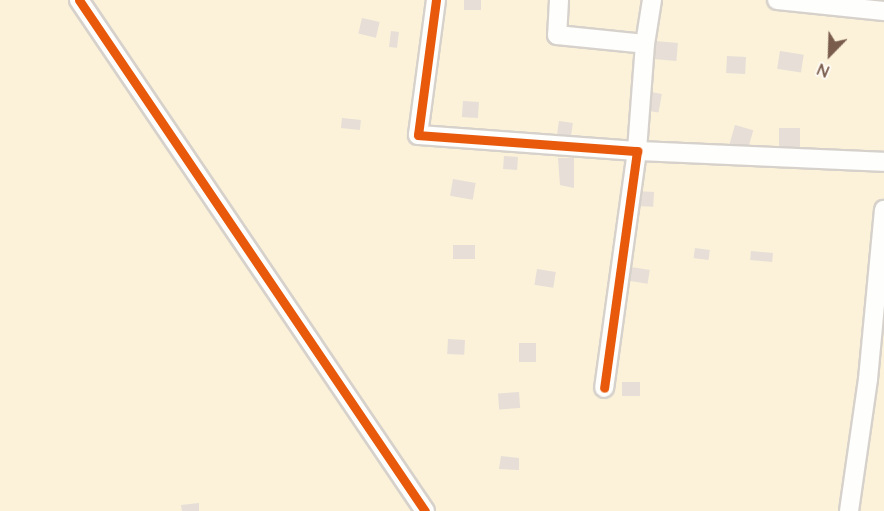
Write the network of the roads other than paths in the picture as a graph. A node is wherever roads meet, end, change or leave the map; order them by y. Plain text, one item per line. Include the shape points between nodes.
1 (79, 0) edge
2 (436, 0) edge
3 (558, 0) edge
4 (652, 0) edge
5 (777, 0) edge
6 (884, 11) edge
7 (645, 44) junction
8 (637, 151) junction
9 (884, 162) edge
10 (884, 210) edge
11 (604, 388) dead end
12 (425, 511) edge
13 (849, 511) edge

1 - 12 street
2 - 8 street via 418,135
3 - 7 street via 557,35
4 - 7 street
5 - 6 street
7 - 8 street
8 - 9 street
8 - 11 street
10 - 13 street via 868,379

